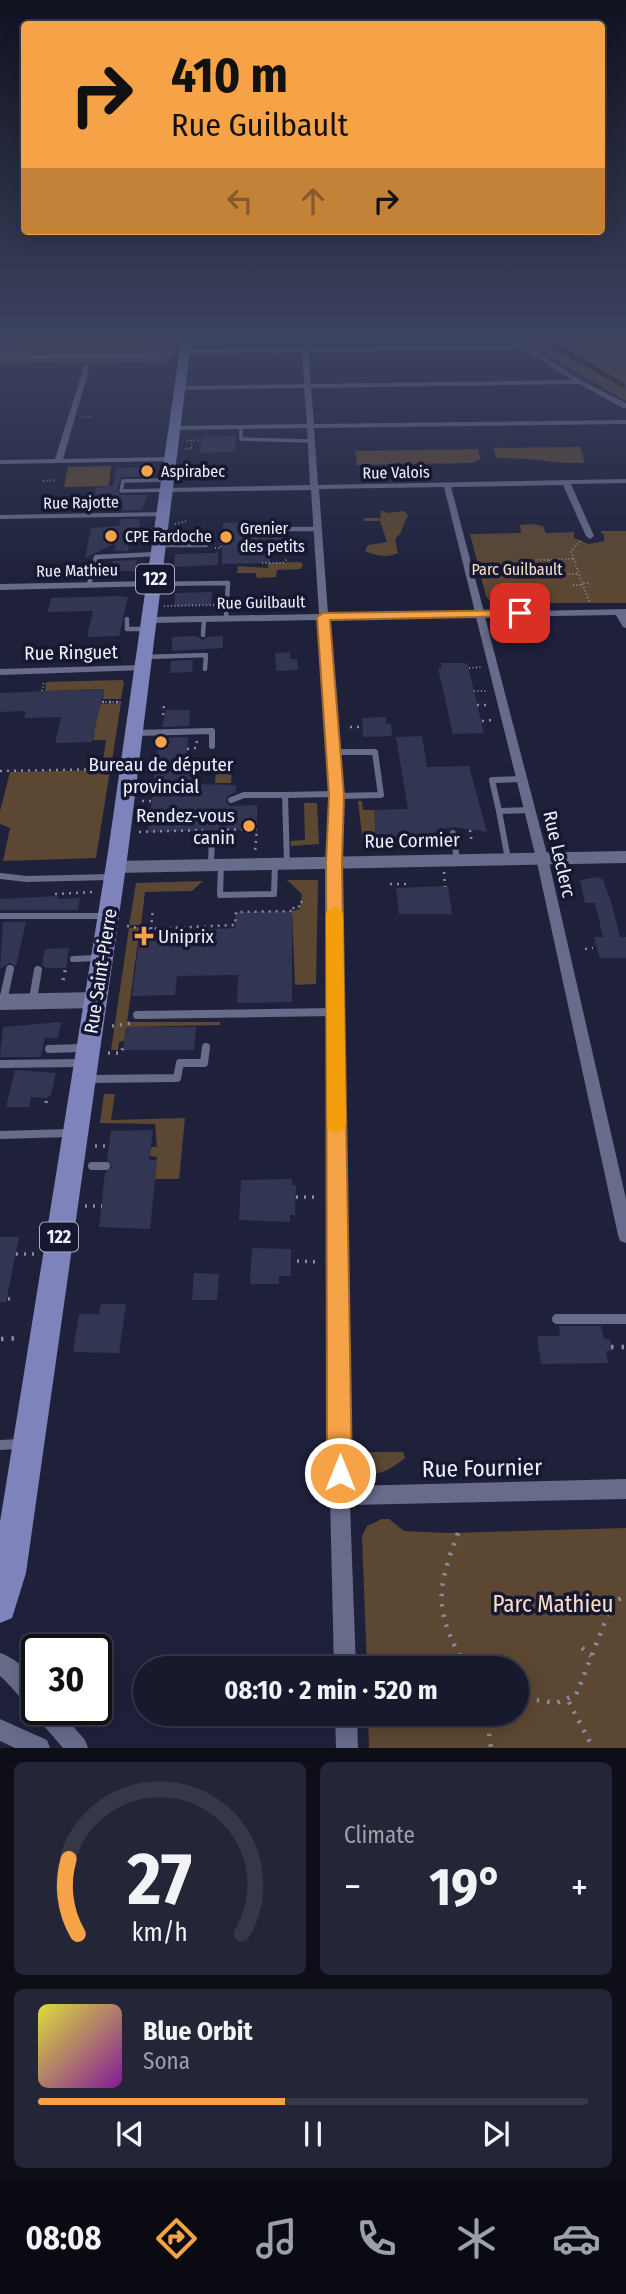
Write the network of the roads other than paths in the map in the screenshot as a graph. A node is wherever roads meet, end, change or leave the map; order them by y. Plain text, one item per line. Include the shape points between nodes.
1 (72, 416) edge
2 (176, 416) edge
3 (309, 416) edge
4 (626, 422) edge
5 (309, 427) junction
6 (174, 428) junction
7 (242, 428) junction
8 (310, 441) junction
9 (170, 459) junction
10 (58, 461) junction
11 (0, 462) edge
12 (565, 481) junction
13 (626, 481) edge
14 (166, 485) junction
15 (447, 485) junction
16 (314, 488) junction
17 (0, 517) edge
18 (318, 528) junction
19 (286, 529) dead end
20 (142, 531) dead end
21 (164, 533) junction
22 (590, 536) road end
23 (139, 537) dead end
24 (186, 545) junction
25 (154, 584) junction
26 (89, 585) junction
27 (0, 587) edge
28 (622, 612) edge
29 (481, 614) junction
30 (323, 617) junction
31 (226, 618) junction
32 (127, 619) dead end
33 (204, 619) junction
34 (148, 624) junction
35 (626, 625) edge
36 (203, 635) dead end
37 (143, 662) junction
38 (205, 669) dead end
39 (0, 671) edge
40 (134, 733) junction
41 (212, 746) dead end
42 (333, 752) junction
43 (522, 779) junction
44 (285, 795) junction
45 (336, 795) junction
46 (231, 800) dead end
47 (530, 810) junction
48 (499, 811) junction
49 (453, 833) dead end
50 (212, 836) dead end
51 (626, 856) edge
52 (542, 858) junction
53 (508, 859) junction
54 (457, 860) junction
55 (334, 863) junction
56 (281, 864) junction
57 (216, 865) junction
58 (0, 876) edge
59 (108, 879) junction
60 (0, 916) edge
61 (117, 921) junction
62 (102, 958) junction
63 (74, 959) dead end
64 (10, 969) dead end
65 (38, 970) dead end
66 (96, 1000) junction
67 (1, 1002) edge
68 (32, 1002) junction
69 (335, 1012) junction
70 (137, 1015) road end
71 (206, 1047) dead end
72 (49, 1049) dead end
73 (91, 1061) junction
74 (0, 1064) edge
75 (0, 1135) edge
76 (85, 1139) junction
77 (106, 1166) dead end
78 (92, 1167) dead end
79 (626, 1235) edge
80 (557, 1319) dead end
81 (626, 1319) edge
82 (28, 1443) junction
83 (0, 1445) edge
84 (626, 1489) edge
85 (340, 1496) junction
86 (4, 1573) edge
87 (0, 1606) edge
88 (345, 1656) edge
89 (0, 1663) edge
90 (21, 1680) edge
91 (57, 1725) edge
92 (346, 1726) edge
93 (0, 1730) edge
94 (39, 1748) edge
95 (76, 1748) edge
96 (347, 1748) edge

1 - 10 street
2 - 6 main road, Rue Saint-Pierre / 122
3 - 5 street
4 - 5 street
5 - 7 street
5 - 8 street
6 - 7 street
6 - 9 main road, Rue Saint-Pierre / 122
7 - 8 lane via 241,439
8 - 16 street
9 - 10 street
9 - 14 main road, Rue Saint-Pierre / 122
10 - 11 street
12 - 13 street, Rue Valois
12 - 15 street, Rue Valois
12 - 22 street
14 - 14 lane via 121,491 123,481
14 - 16 street, Rue Valois
14 - 21 main road, Rue Saint-Pierre / 122
15 - 16 street, Rue Valois
15 - 29 street, Rue Leclerc
16 - 18 street
17 - 21 street, Rue Rajotte
18 - 19 lane
18 - 30 street
20 - 21 lane
21 - 23 lane via 139,542
21 - 24 lane
21 - 25 main road, Rue Saint-Pierre / 122
21 - 26 lane via 94,555
24 - 24 lane via 206,545 206,537 187,537
25 - 26 street, Rue Mathieu
25 - 31 lane via 228,583
25 - 34 main road, Rue Saint-Pierre / 122
26 - 27 street, Rue Mathieu
28 - 29 street, Rue Guilbault
28 - 35 street
29 - 30 street, Rue Guilbault
29 - 43 street, Rue Leclerc
30 - 31 street, Rue Guilbault
30 - 42 street
31 - 33 street, Rue Guilbault
32 - 34 lane via 127,629
33 - 34 street, Rue Guilbault
33 - 36 lane
34 - 37 main road, Rue Saint-Pierre / 122
37 - 38 lane via 206,655
37 - 39 street, Rue Ringuet
37 - 40 main road, Rue Saint-Pierre / 122
40 - 41 lane via 212,731
40 - 59 main road, Rue Saint-Pierre / 122
42 - 45 street
42 - 45 lane via 375,752 381,795
43 - 47 street, Rue Leclerc
43 - 48 lane via 492,780
44 - 45 lane
44 - 46 lane via 244,795
44 - 56 lane
45 - 55 street
47 - 48 lane
47 - 52 street, Rue Leclerc
48 - 53 lane
49 - 54 lane
50 - 57 lane
51 - 52 street, Rue Cormier
52 - 53 street, Rue Cormier
52 - 79 street, Rue Leclerc
53 - 54 street, Rue Cormier
54 - 55 street, Rue Cormier
55 - 56 street, Rue Cormier
55 - 69 street
56 - 57 street, Rue Cormier
56 - 57 lane via 274,894 220,895
57 - 59 street, Rue Cormier
58 - 59 lane
59 - 61 main road, Rue Saint-Pierre / 122
60 - 61 lane
61 - 62 main road, Rue Saint-Pierre / 122
62 - 63 lane
62 - 66 main road, Rue Saint-Pierre / 122
64 - 67 lane
65 - 68 lane
66 - 68 street
66 - 73 main road, Rue Saint-Pierre / 122
67 - 68 street
69 - 70 lane
69 - 85 street
71 - 73 lane via 204,1063 180,1063 177,1079
72 - 73 lane
73 - 74 lane
73 - 76 main road, Rue Saint-Pierre / 122
75 - 76 lane
76 - 82 main road, Rue Saint-Pierre / 122
77 - 78 lane
80 - 81 lane
82 - 83 lane
82 - 86 main road, Rue Saint-Pierre / 122
84 - 85 street, Rue Fournier
85 - 88 street
86 - 87 main road, Rue Saint-Pierre / 122
89 - 90 street
91 - 95 street
92 - 96 street
93 - 94 street

